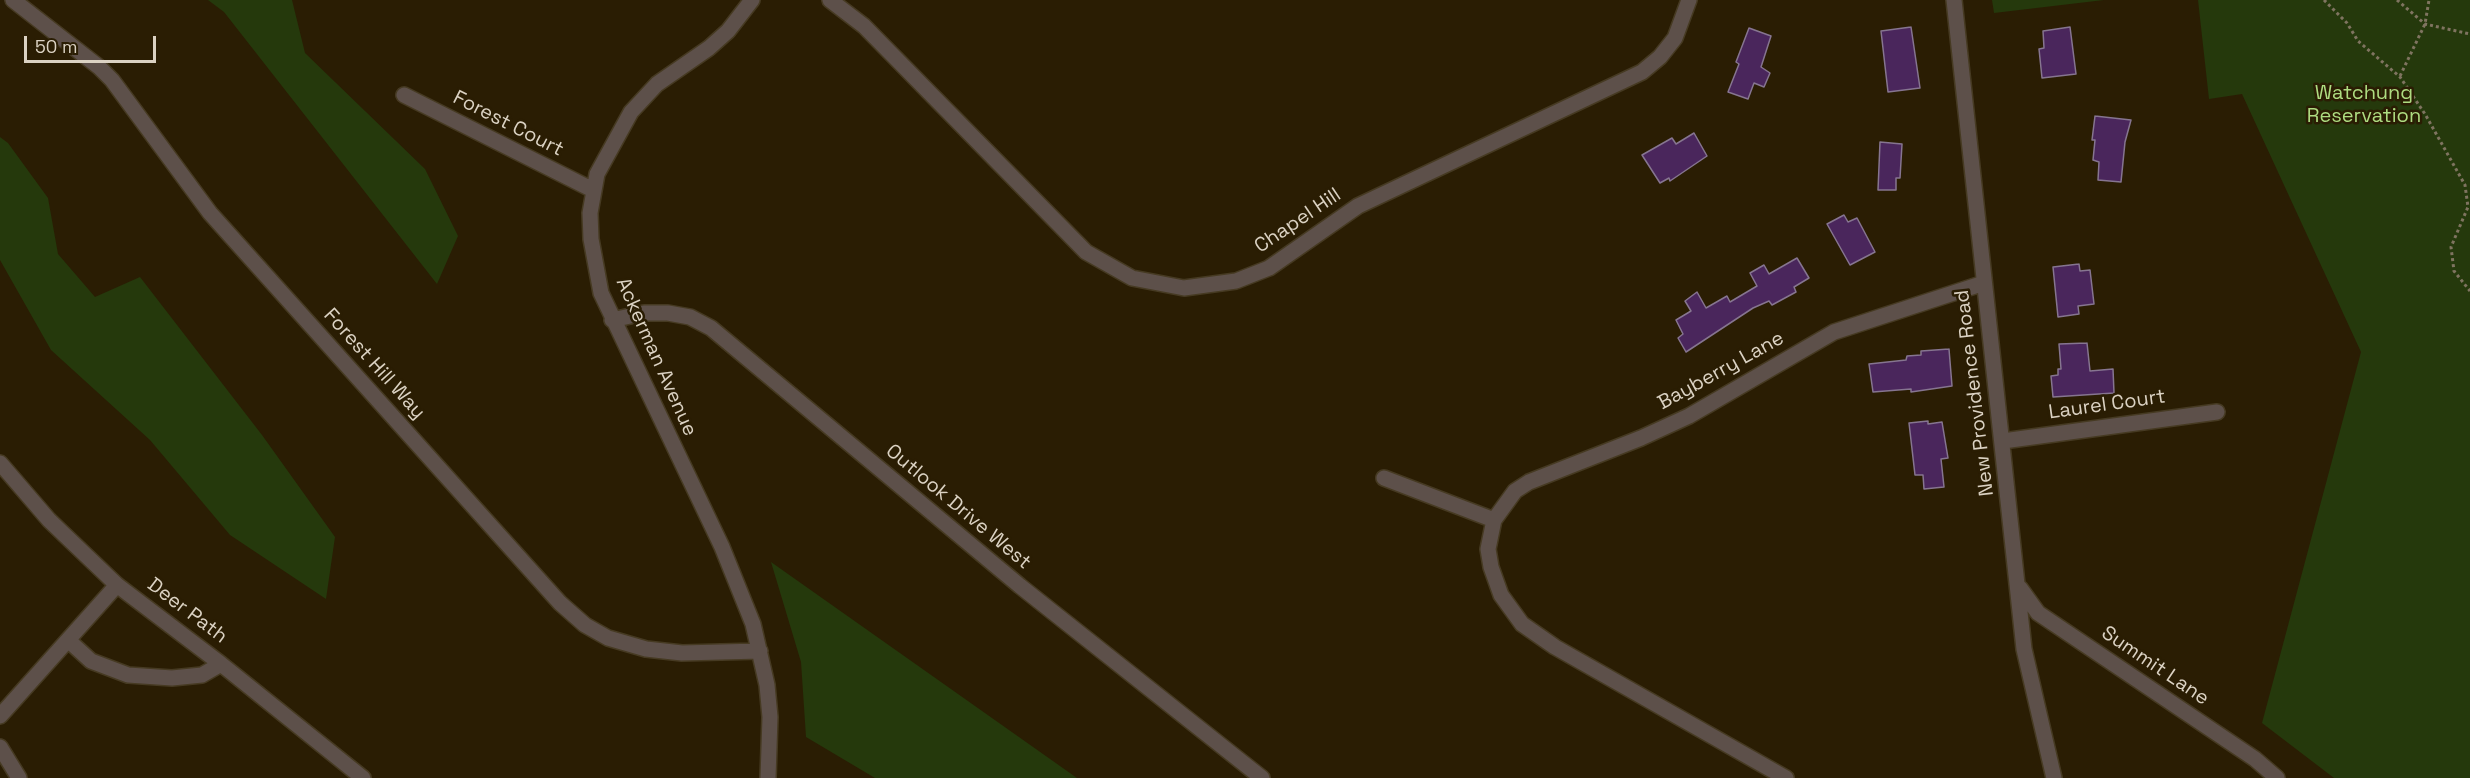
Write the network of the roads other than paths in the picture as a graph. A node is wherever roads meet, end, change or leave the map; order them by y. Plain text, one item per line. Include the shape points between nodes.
1 (13, 0) edge
2 (752, 0) edge
3 (830, 0) edge
4 (1689, 0) edge
5 (1954, 0) edge
6 (404, 95) dead end
7 (593, 190) junction
8 (1984, 283) junction
9 (612, 320) junction
10 (2217, 412) dead end
11 (2003, 441) junction
12 (0, 463) edge
13 (1384, 478) dead end
14 (1494, 520) junction
15 (2017, 583) junction
16 (117, 585) junction
17 (68, 640) junction
18 (760, 651) junction
19 (221, 664) junction
20 (0, 716) edge
21 (0, 747) edge
22 (20, 778) edge
23 (363, 778) edge
24 (768, 778) edge
25 (1262, 778) edge
26 (1786, 778) edge
27 (2054, 778) edge
28 (2277, 778) edge

1 - 18 street, Forest Hill Way via 112,80 210,213 560,603 585,625 608,638 646,649 682,653
2 - 7 street, Ackerman Avenue via 728,31 657,84 630,112 605,154
3 - 4 street, Chapel Hill via 864,26 1086,252 1132,278 1184,288 1236,281 1269,268 1358,206 1642,72 1675,38
5 - 8 street, New Providence Road
6 - 7 street, Forest Court
7 - 9 street, Ackerman Avenue via 590,222 595,265
8 - 11 street, New Providence Road
8 - 14 street, Bayberry Lane via 1834,332 1689,416 1529,482 1508,498
9 - 18 street, Ackerman Avenue via 738,583
9 - 25 street, Outlook Drive West via 668,313 690,317 711,328 1020,586
10 - 11 street, Laurel Court
11 - 15 street, New Providence Road
12 - 16 street, Deer Path via 49,520
13 - 14 street
14 - 26 street, Bayberry Lane via 1488,549 1491,567 1501,595 1522,624 1555,647
15 - 27 street, New Providence Road via 2024,650
15 - 28 street, Summit Lane via 2038,613 2255,759
16 - 17 street
16 - 19 street, Deer Path
17 - 19 street via 91,661 128,675 201,675
17 - 20 street
18 - 24 street, Ackerman Avenue via 770,717
19 - 23 street, Deer Path
21 - 22 street

